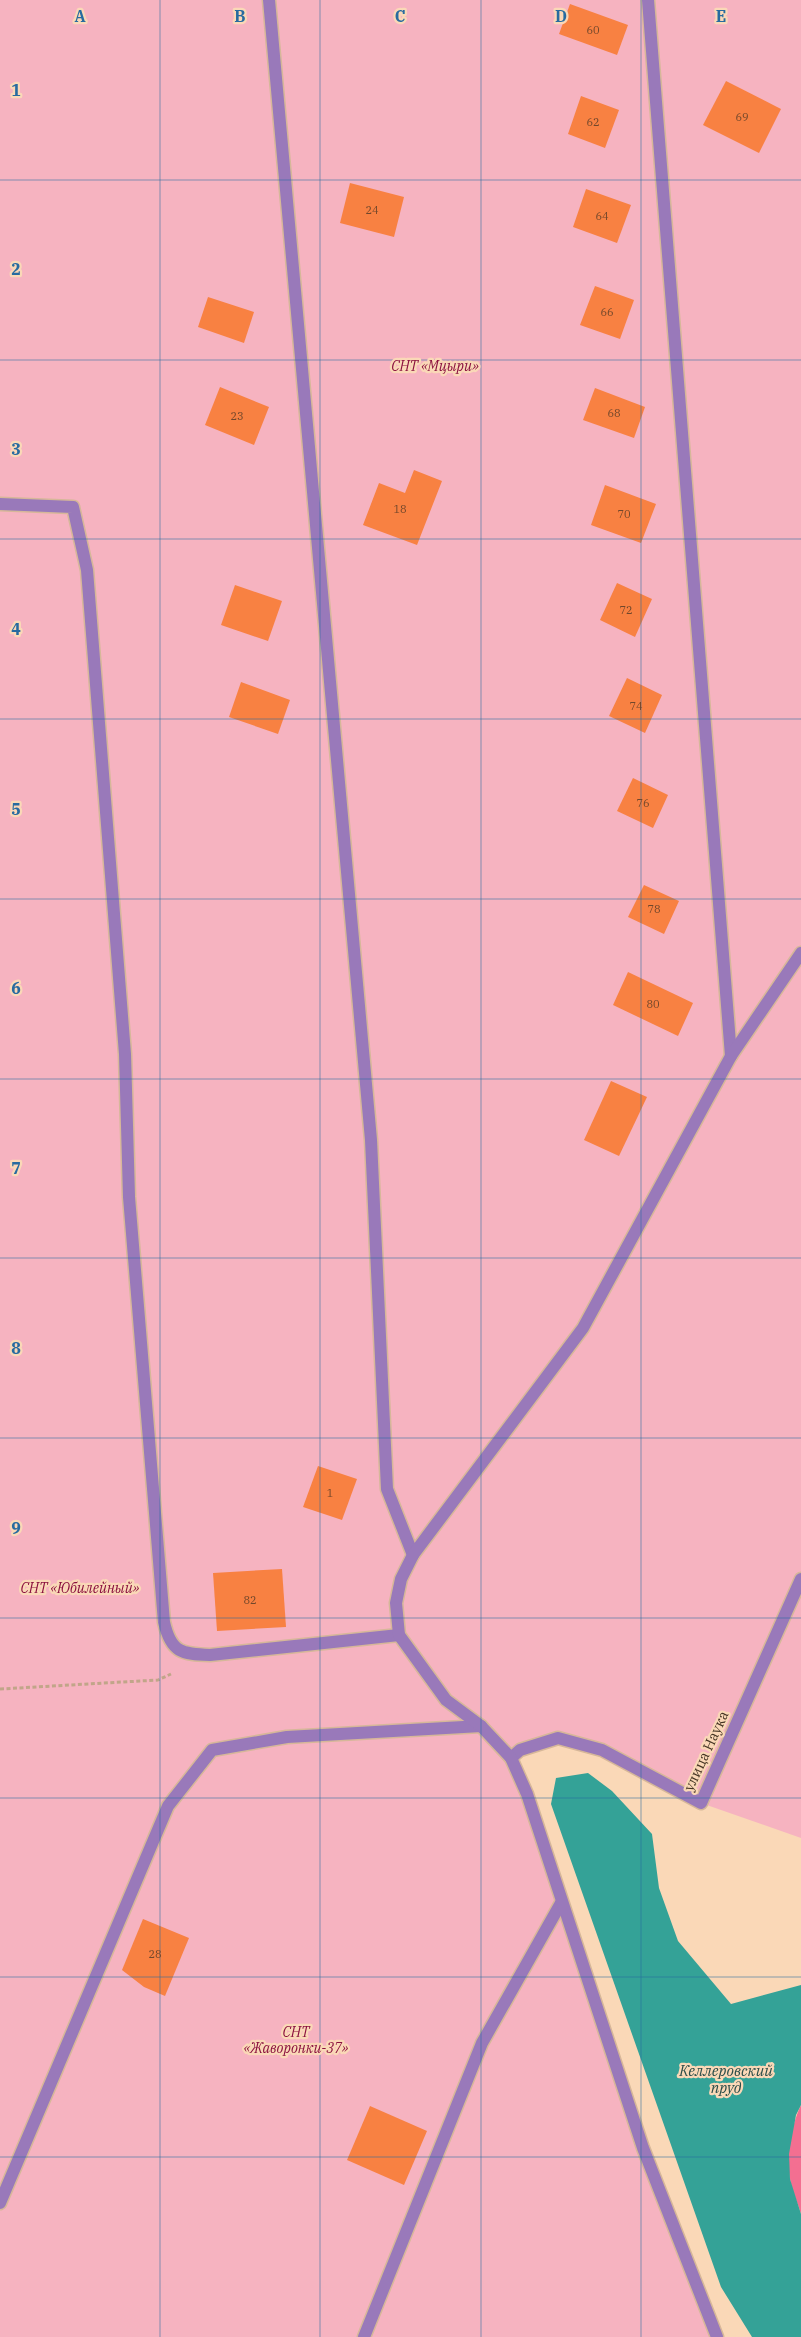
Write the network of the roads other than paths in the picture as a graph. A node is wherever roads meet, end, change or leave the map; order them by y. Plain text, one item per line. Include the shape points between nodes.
1 (269, 0) edge
2 (648, 0) edge
3 (0, 504) edge
4 (801, 953) edge
5 (731, 1056) junction
6 (413, 1555) junction
7 (801, 1579) edge
8 (399, 1636) junction
9 (481, 1726) junction
10 (512, 1758) junction
11 (562, 1903) junction
12 (0, 2203) edge
13 (364, 2337) edge
14 (717, 2337) edge

1 - 6 street via 371,1140 386,1489
2 - 5 street
3 - 8 street via 73,507 87,570 125,1054 129,1198 167,1636 175,1648 187,1654 210,1655
4 - 5 street
5 - 6 street via 583,1328
6 - 8 street via 396,1603
7 - 10 street, улица Наука via 701,1803 602,1750 558,1738 520,1750
8 - 9 street via 446,1700
9 - 10 street
9 - 12 street via 286,1737 212,1750 168,1806
10 - 11 street
11 - 13 street via 482,2043
11 - 14 street via 643,2148

